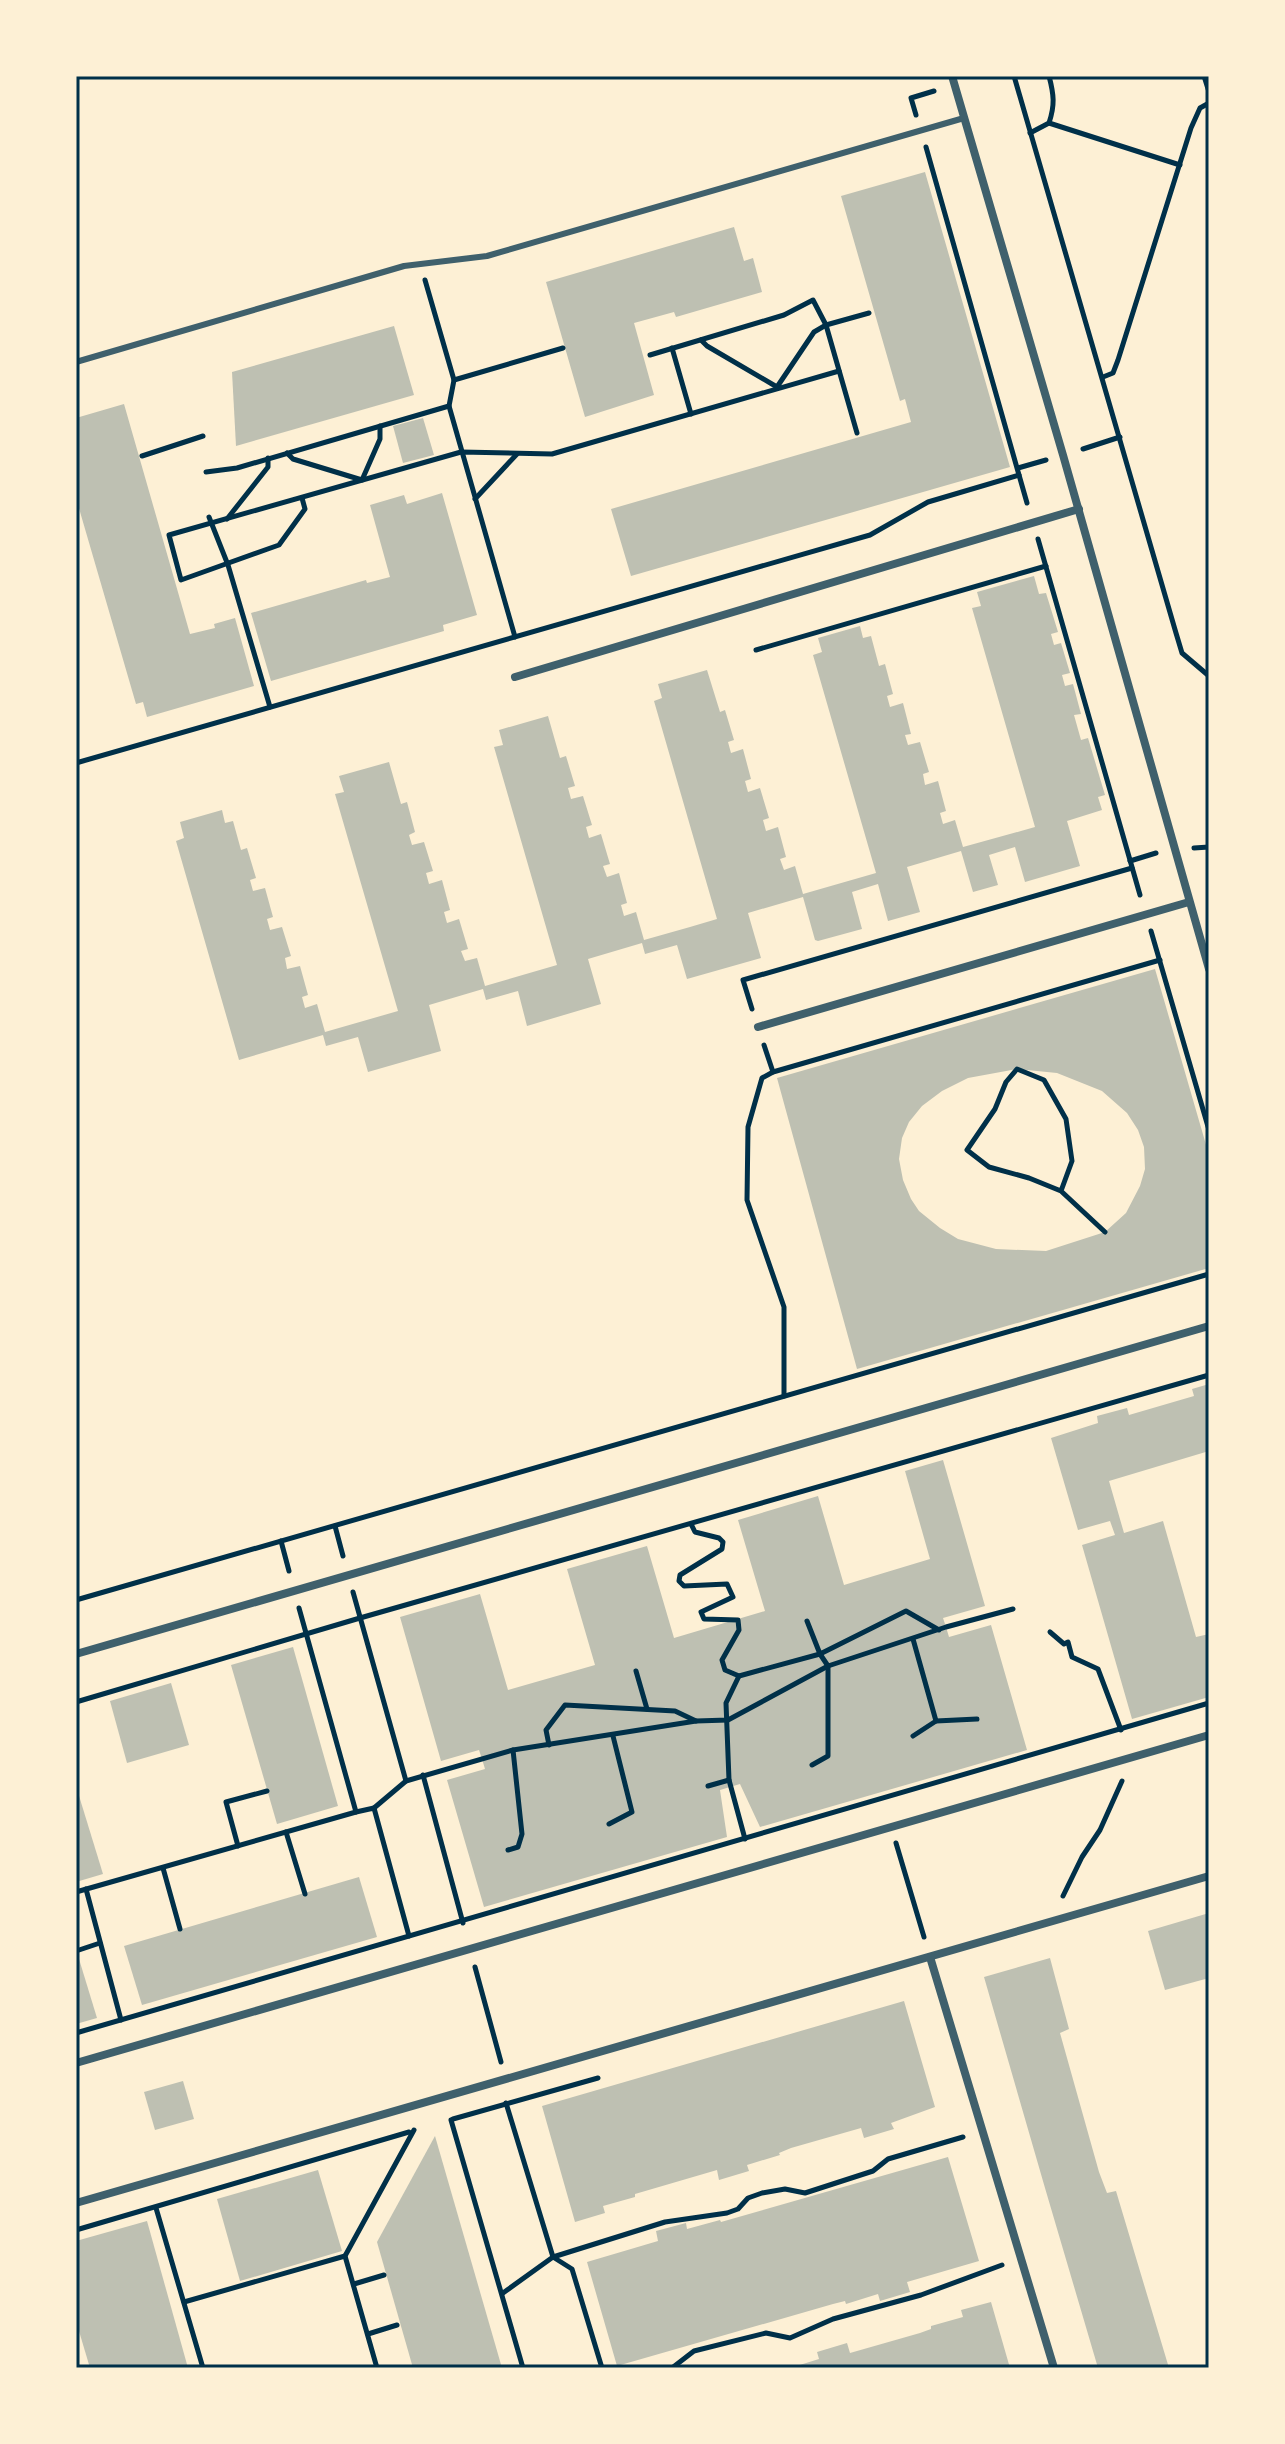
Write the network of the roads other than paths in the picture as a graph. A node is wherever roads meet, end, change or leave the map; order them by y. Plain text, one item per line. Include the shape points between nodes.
1 (953, 80) edge
2 (964, 118) junction
3 (76, 362) edge
4 (1079, 509) junction
5 (515, 677) dead end
6 (1189, 902) junction
7 (1209, 969) edge
8 (758, 1027) dead end
9 (1209, 1326) edge
10 (76, 1654) edge
11 (1209, 1735) edge
12 (1209, 1876) edge
13 (930, 1957) junction
14 (76, 2063) edge
15 (76, 2203) edge
16 (1054, 2368) edge

1 - 2 street
2 - 3 lane via 487,256 404,266
2 - 4 street
4 - 5 street
4 - 6 street
6 - 7 street
6 - 8 street
9 - 10 street
11 - 14 street
12 - 13 street
13 - 15 street
13 - 16 street

